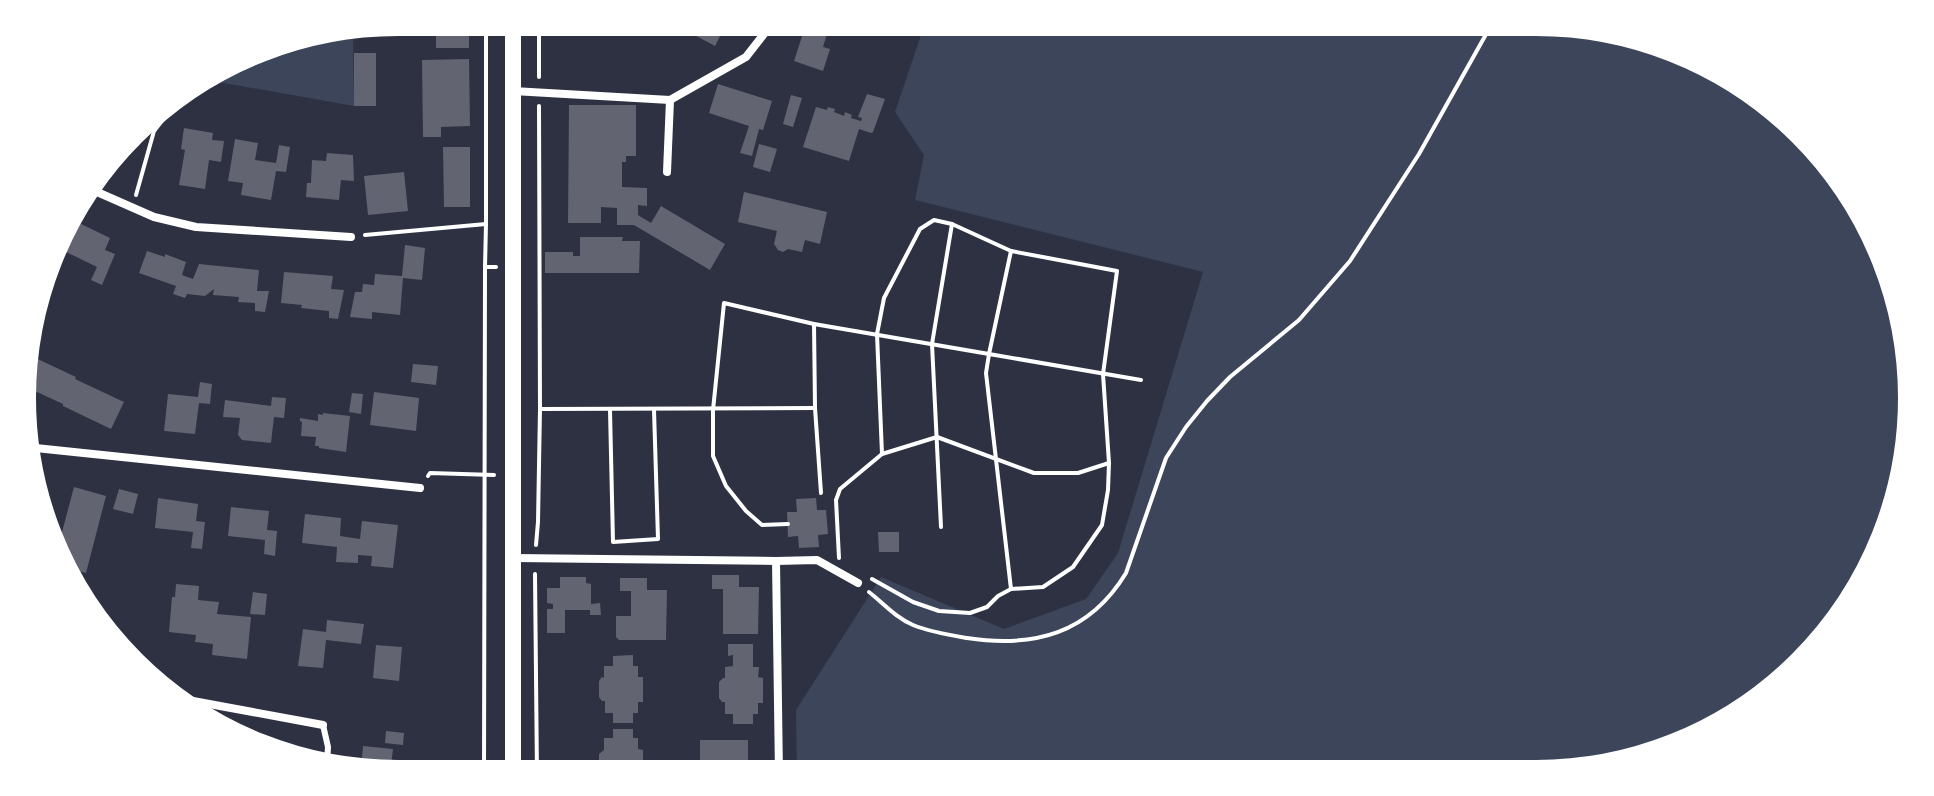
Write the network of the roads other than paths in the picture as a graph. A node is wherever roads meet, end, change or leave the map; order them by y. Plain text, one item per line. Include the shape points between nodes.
1 (513, 34) edge
2 (764, 34) edge
3 (513, 91) junction
4 (670, 100) junction
5 (667, 172) dead end
6 (97, 192) edge
7 (351, 237) road end
8 (37, 448) edge
9 (420, 488) dead end
10 (514, 558) junction
11 (776, 561) junction
12 (858, 583) road end
13 (197, 702) edge
14 (323, 725) joint
15 (328, 755) edge
16 (513, 762) edge
17 (779, 762) edge

1 - 3 main road
2 - 4 street via 746,57
3 - 4 street
3 - 10 main road
4 - 5 street
6 - 7 street via 154,217 196,227
8 - 9 street
10 - 11 street
10 - 16 main road
11 - 12 street via 817,560
11 - 17 street
13 - 14 street
14 - 15 lane

